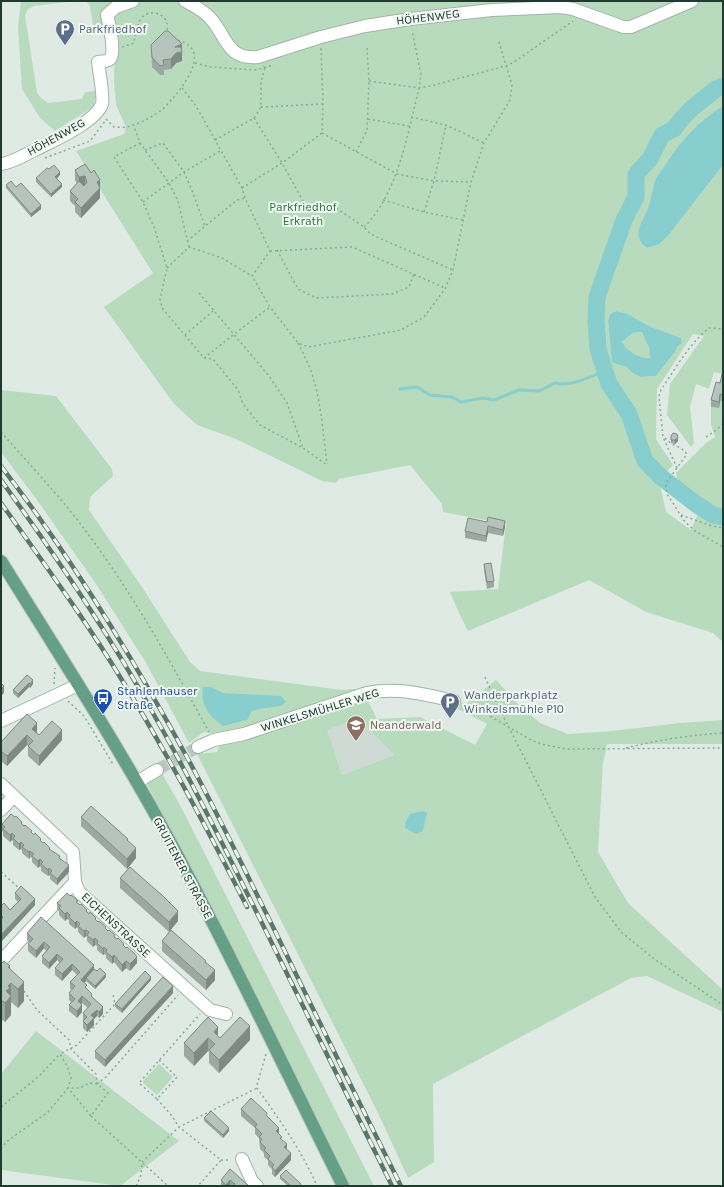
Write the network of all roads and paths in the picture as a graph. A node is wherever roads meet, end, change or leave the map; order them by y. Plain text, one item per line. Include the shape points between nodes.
1 (106, 1) edge
2 (132, 1) edge
3 (185, 1) edge
4 (692, 1) edge
5 (584, 13) junction
6 (108, 15) junction
7 (410, 18) junction
8 (167, 36) edge
9 (321, 37) junction
10 (174, 39) edge
11 (498, 39) dead end
12 (367, 48) dead end
13 (112, 49) junction
14 (261, 62) junction
15 (195, 63) junction
16 (274, 65) dead end
17 (506, 66) junction
18 (369, 81) junction
19 (182, 88) junction
20 (419, 88) junction
21 (323, 104) junction
22 (261, 106) junction
23 (97, 111) junction
24 (411, 117) junction
25 (254, 118) junction
26 (367, 119) junction
27 (133, 124) junction
28 (446, 125) junction
29 (409, 126) junction
30 (322, 133) junction
31 (215, 140) junction
32 (140, 143) junction
33 (484, 143) junction
34 (145, 150) junction
35 (220, 150) junction
36 (356, 152) junction
37 (282, 163) junction
38 (1, 164) edge
39 (184, 172) junction
40 (397, 174) junction
41 (434, 181) junction
42 (471, 182) junction
43 (169, 183) junction
44 (242, 188) junction
45 (245, 198) junction
46 (383, 200) junction
47 (144, 202) junction
48 (424, 212) junction
49 (463, 220) junction
50 (205, 226) junction
51 (364, 227) junction
52 (187, 241) junction
53 (189, 247) junction
54 (277, 250) junction
55 (270, 251) junction
56 (167, 268) junction
57 (453, 270) junction
58 (414, 274) junction
59 (252, 276) junction
60 (445, 289) junction
61 (199, 293) dead end
62 (270, 307) junction
63 (213, 311) junction
64 (722, 328) edge
65 (184, 335) junction
66 (234, 335) junction
67 (298, 343) junction
68 (204, 358) junction
69 (723, 423) edge
70 (1, 432) edge
71 (664, 437) junction
72 (706, 438) dead end
73 (303, 448) junction
74 (677, 468) junction
75 (681, 515) junction
76 (723, 528) edge
77 (723, 547) edge
78 (1, 561) edge
79 (485, 677) dead end
80 (78, 684) junction
81 (454, 701) joint
82 (1, 721) edge
83 (509, 728) junction
84 (723, 733) edge
85 (214, 740) junction
86 (198, 747) tunnel mouth
87 (723, 748) edge
88 (624, 749) junction
89 (157, 770) tunnel mouth
90 (137, 782) junction
91 (1, 784) edge
92 (14, 796) junction
93 (1, 810) edge
94 (1, 872) edge
95 (75, 882) junction
96 (23, 892) edge
97 (1, 961) edge
98 (19, 987) edge
99 (184, 988) junction
100 (114, 994) dead end
101 (723, 1005) edge
102 (207, 1007) junction
103 (226, 1014) dead end
104 (71, 1049) junction
105 (60, 1054) junction
106 (266, 1054) dead end
107 (159, 1060) junction
108 (97, 1084) junction
109 (68, 1088) junction
110 (257, 1088) junction
111 (157, 1099) junction
112 (1, 1107) edge
113 (91, 1116) junction
114 (179, 1127) junction
115 (1, 1149) edge
116 (242, 1159) dead end
117 (142, 1162) junction
118 (136, 1186) edge
119 (168, 1186) edge
120 (198, 1186) edge
121 (257, 1186) edge
122 (317, 1186) edge
123 (343, 1186) edge

1 - 6 street
2 - 6 street via 116,7
3 - 14 street, HÖHENWEG via 196,6 210,18 234,52 239,56
4 - 5 street, HÖHENWEG via 631,27
5 - 7 street, HÖHENWEG via 561,7 492,10
5 - 17 path
6 - 13 street
7 - 9 street, HÖHENWEG
7 - 20 path via 421,76
8 - 13 path via 167,22 164,17 148,13 141,18 134,43
9 - 14 street, HÖHENWEG
9 - 21 path
10 - 15 path via 189,45 194,53
11 - 17 path
12 - 18 path
13 - 23 street, HÖHENWEG via 112,56 109,59 98,62 103,100
14 - 15 path via 255,70
14 - 16 path
14 - 22 path
15 - 19 path
17 - 20 path
17 - 33 path via 512,86 510,100
18 - 20 path
18 - 26 path
19 - 27 path via 161,110
19 - 31 path via 196,106
20 - 24 path
21 - 22 path
21 - 30 path
22 - 25 path
23 - 27 path via 114,127
23 - 38 street, HÖHENWEG via 67,134 6,164
24 - 28 path
24 - 29 path
25 - 31 path
25 - 37 path
26 - 29 path
26 - 36 path via 367,130
27 - 32 path
28 - 33 path
28 - 41 path
29 - 40 path
30 - 36 path
30 - 37 path
31 - 35 path
32 - 34 path
32 - 47 path via 114,157
33 - 42 path
34 - 39 path via 163,143
34 - 43 path
35 - 39 path
35 - 44 path
36 - 40 path
37 - 44 path
37 - 51 path via 308,210 336,208
39 - 43 path
39 - 50 path
40 - 41 path
40 - 46 path
41 - 42 path
41 - 48 path
42 - 49 path
43 - 47 path
43 - 52 path via 178,201
44 - 45 path
45 - 50 path via 238,200
45 - 55 path
46 - 48 path
46 - 51 path
47 - 56 path
48 - 49 path
49 - 57 path
50 - 52 path
51 - 57 path via 370,234
52 - 53 path
53 - 56 path
53 - 59 path via 222,258
54 - 55 path
54 - 58 path via 352,247
54 - 58 path via 298,289 316,298 392,294 409,287
55 - 59 path
56 - 65 path via 160,299 162,308
57 - 60 path
58 - 60 path
59 - 62 path
60 - 67 path via 424,317 401,330 308,347
61 - 63 path
62 - 66 path
62 - 67 path
63 - 65 path
63 - 66 path
64 - 71 path via 709,328 701,334 661,390 658,396
65 - 68 path
66 - 68 path
66 - 73 path via 269,376 287,403
67 - 73 path via 310,368 320,406 327,465
68 - 73 path via 213,359 238,390 243,404 260,425
69 - 72 path
70 - 85 path via 52,488 115,572 168,657
71 - 74 path
71 - 74 path via 671,445 682,447 687,454
74 - 75 path via 666,483 666,489 672,504
75 - 76 path
75 - 77 path via 695,531
78 - 80 main road, GRUITENER STRASSE
79 - 83 path
80 - 82 street
80 - 90 main road, GRUITENER STRASSE
81 - 83 path via 483,712
81 - 85 street, WINKELSMÜHLER WEG via 400,690 382,690 244,734
83 - 88 path via 541,744 566,749
83 - 101 path via 595,897 621,932 653,958
84 - 88 path via 653,741
85 - 86 street, WINKELSMÜHLER WEG
87 - 88 path
89 - 90 street
90 - 123 main road, GRUITENER STRASSE via 201,902
91 - 92 street, EICHENSTRASSE
92 - 93 street
92 - 95 street, EICHENSTRASSE via 73,852
94 - 96 path
95 - 97 street
95 - 99 street, EICHENSTRASSE via 79,892
98 - 104 path via 36,1010 69,1040
99 - 102 street, EICHENSTRASSE
99 - 108 path
100 - 104 path via 115,1004
102 - 103 street, EICHENSTRASSE
102 - 107 path
104 - 105 path
104 - 108 path via 96,1074
105 - 109 path via 71,1078
105 - 112 path via 38,1077
106 - 110 path
107 - 111 path via 139,1083
107 - 111 path via 177,1076
108 - 109 path
108 - 113 path via 108,1093
109 - 113 path
109 - 115 path via 48,1112 6,1142
110 - 114 path
110 - 122 path via 277,1115
111 - 114 path
113 - 117 path
114 - 117 path
114 - 120 path via 221,1160
116 - 121 street
117 - 118 path via 141,1175
117 - 119 path

